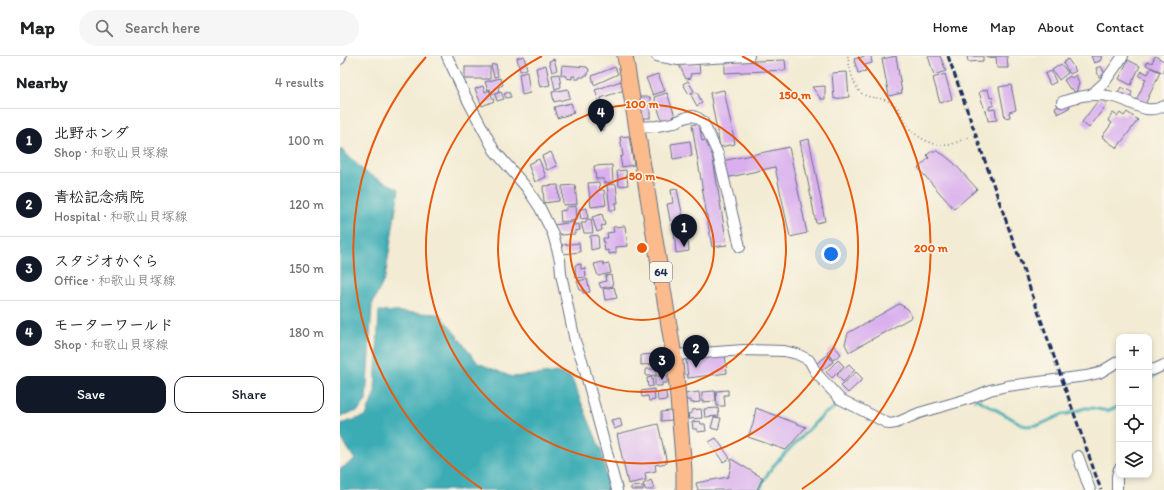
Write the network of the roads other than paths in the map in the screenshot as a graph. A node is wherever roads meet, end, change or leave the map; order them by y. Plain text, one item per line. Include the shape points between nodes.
1 (447, 56) edge
2 (625, 56) edge
3 (657, 56) edge
4 (749, 56) edge
5 (1124, 56) edge
6 (1092, 94) junction
7 (1062, 102) dead end
8 (1164, 106) edge
9 (637, 127) junction
10 (740, 247) dead end
11 (674, 355) junction
12 (1116, 363) edge
13 (1164, 365) edge
14 (1152, 370) edge
15 (1078, 456) dead end
16 (1117, 478) edge
17 (617, 490) edge
18 (684, 490) edge
19 (1090, 490) edge
20 (1117, 490) edge

1 - 17 street via 494,150 526,188 553,234 575,341
2 - 9 main road, 64
3 - 4 street via 678,60
5 - 6 street via 1104,83
6 - 7 street
6 - 8 street via 1116,97 1146,110
9 - 10 street via 657,126 693,116 703,122 718,154
9 - 11 main road, 64
11 - 12 street via 744,350 784,351 797,354 809,360 817,374 840,399 889,424 990,390 1086,376 1099,373
11 - 18 main road, 64
13 - 14 street
15 - 19 street
16 - 20 street

